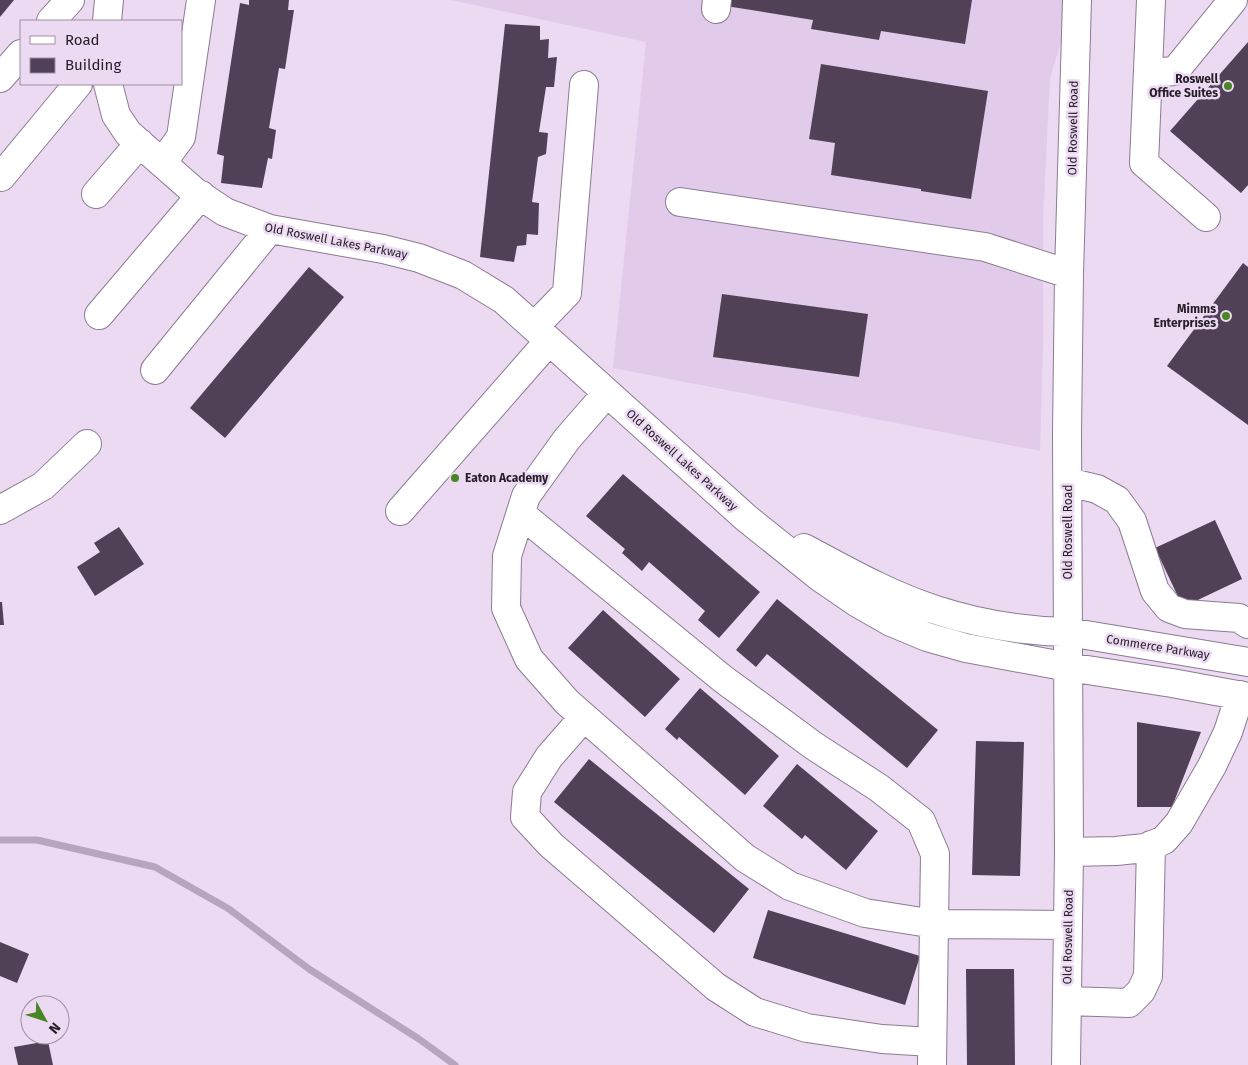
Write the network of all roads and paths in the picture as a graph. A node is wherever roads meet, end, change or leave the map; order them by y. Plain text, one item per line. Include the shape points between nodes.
1 (70, 0) edge
2 (109, 0) edge
3 (200, 0) edge
4 (1076, 0) edge
5 (1151, 0) edge
6 (1233, 0) edge
7 (52, 20) edge
8 (107, 20) edge
9 (20, 55) edge
10 (1148, 73) junction
11 (0, 78) edge
12 (77, 85) edge
13 (108, 85) edge
14 (584, 85) dead end
15 (140, 143) junction
16 (162, 163) junction
17 (0, 176) edge
18 (96, 194) dead end
19 (201, 196) junction
20 (680, 202) dead end
21 (1206, 217) dead end
22 (270, 229) junction
23 (1070, 274) junction
24 (99, 315) dead end
25 (542, 334) junction
26 (156, 370) dead end
27 (607, 393) junction
28 (87, 444) dead end
29 (1068, 482) junction
30 (0, 510) edge
31 (400, 512) dead end
32 (521, 514) junction
33 (745, 517) junction
34 (1248, 624) edge
35 (1068, 632) junction
36 (1248, 662) edge
37 (1068, 667) junction
38 (1244, 696) edge
39 (584, 717) junction
40 (1151, 845) junction
41 (1069, 852) junction
42 (935, 924) junction
43 (1068, 925) junction
44 (1067, 1001) junction
45 (1066, 1065) edge

1 - 7 street
2 - 8 street
3 - 16 street via 181,137
4 - 23 street, Old Roswell Road
5 - 10 street
6 - 10 street via 1175,71
9 - 11 street
10 - 21 street via 1144,163
12 - 17 street
13 - 15 street, Old Roswell Lakes Parkway via 116,115 128,133
14 - 25 street via 567,293
15 - 16 street, Old Roswell Lakes Parkway
15 - 18 street
16 - 19 street, Old Roswell Lakes Parkway
19 - 22 street, Old Roswell Lakes Parkway via 225,212
19 - 24 street
20 - 23 street via 985,247
22 - 25 street, Old Roswell Lakes Parkway via 419,258 463,275 504,300
22 - 26 street
23 - 29 street, Old Roswell Road
25 - 27 street, Old Roswell Lakes Parkway
25 - 31 street
27 - 32 street via 567,439 526,496
27 - 33 street, Old Roswell Lakes Parkway
28 - 30 street via 43,486
29 - 34 street via 1097,489 1117,500 1132,521 1155,591 1169,608 1185,614 1238,618
29 - 35 street, Old Roswell Road
32 - 39 street via 507,556 506,608 529,659
32 - 42 street via 723,679 921,821 935,854
33 - 35 street, Old Roswell Lakes Parkway via 868,582 936,610 1009,628
33 - 37 street, Old Roswell Lakes Parkway via 821,578 891,622 966,648
35 - 36 street, Commerce Parkway
35 - 37 street, Old Roswell Road
37 - 38 street
37 - 41 street, Old Roswell Road
38 - 40 street via 1212,766 1179,823 1164,840
39 - 42 street via 745,858 790,886 865,913
39 - 42 street via 549,757 527,792 524,818 551,846 716,987 755,1012 806,1028 882,1039 932,1053
40 - 41 street via 1116,851
40 - 44 street via 1148,976 1141,991 1129,1003
41 - 43 street, Old Roswell Road
42 - 43 street
43 - 44 street, Old Roswell Road
44 - 45 street, Old Roswell Road

